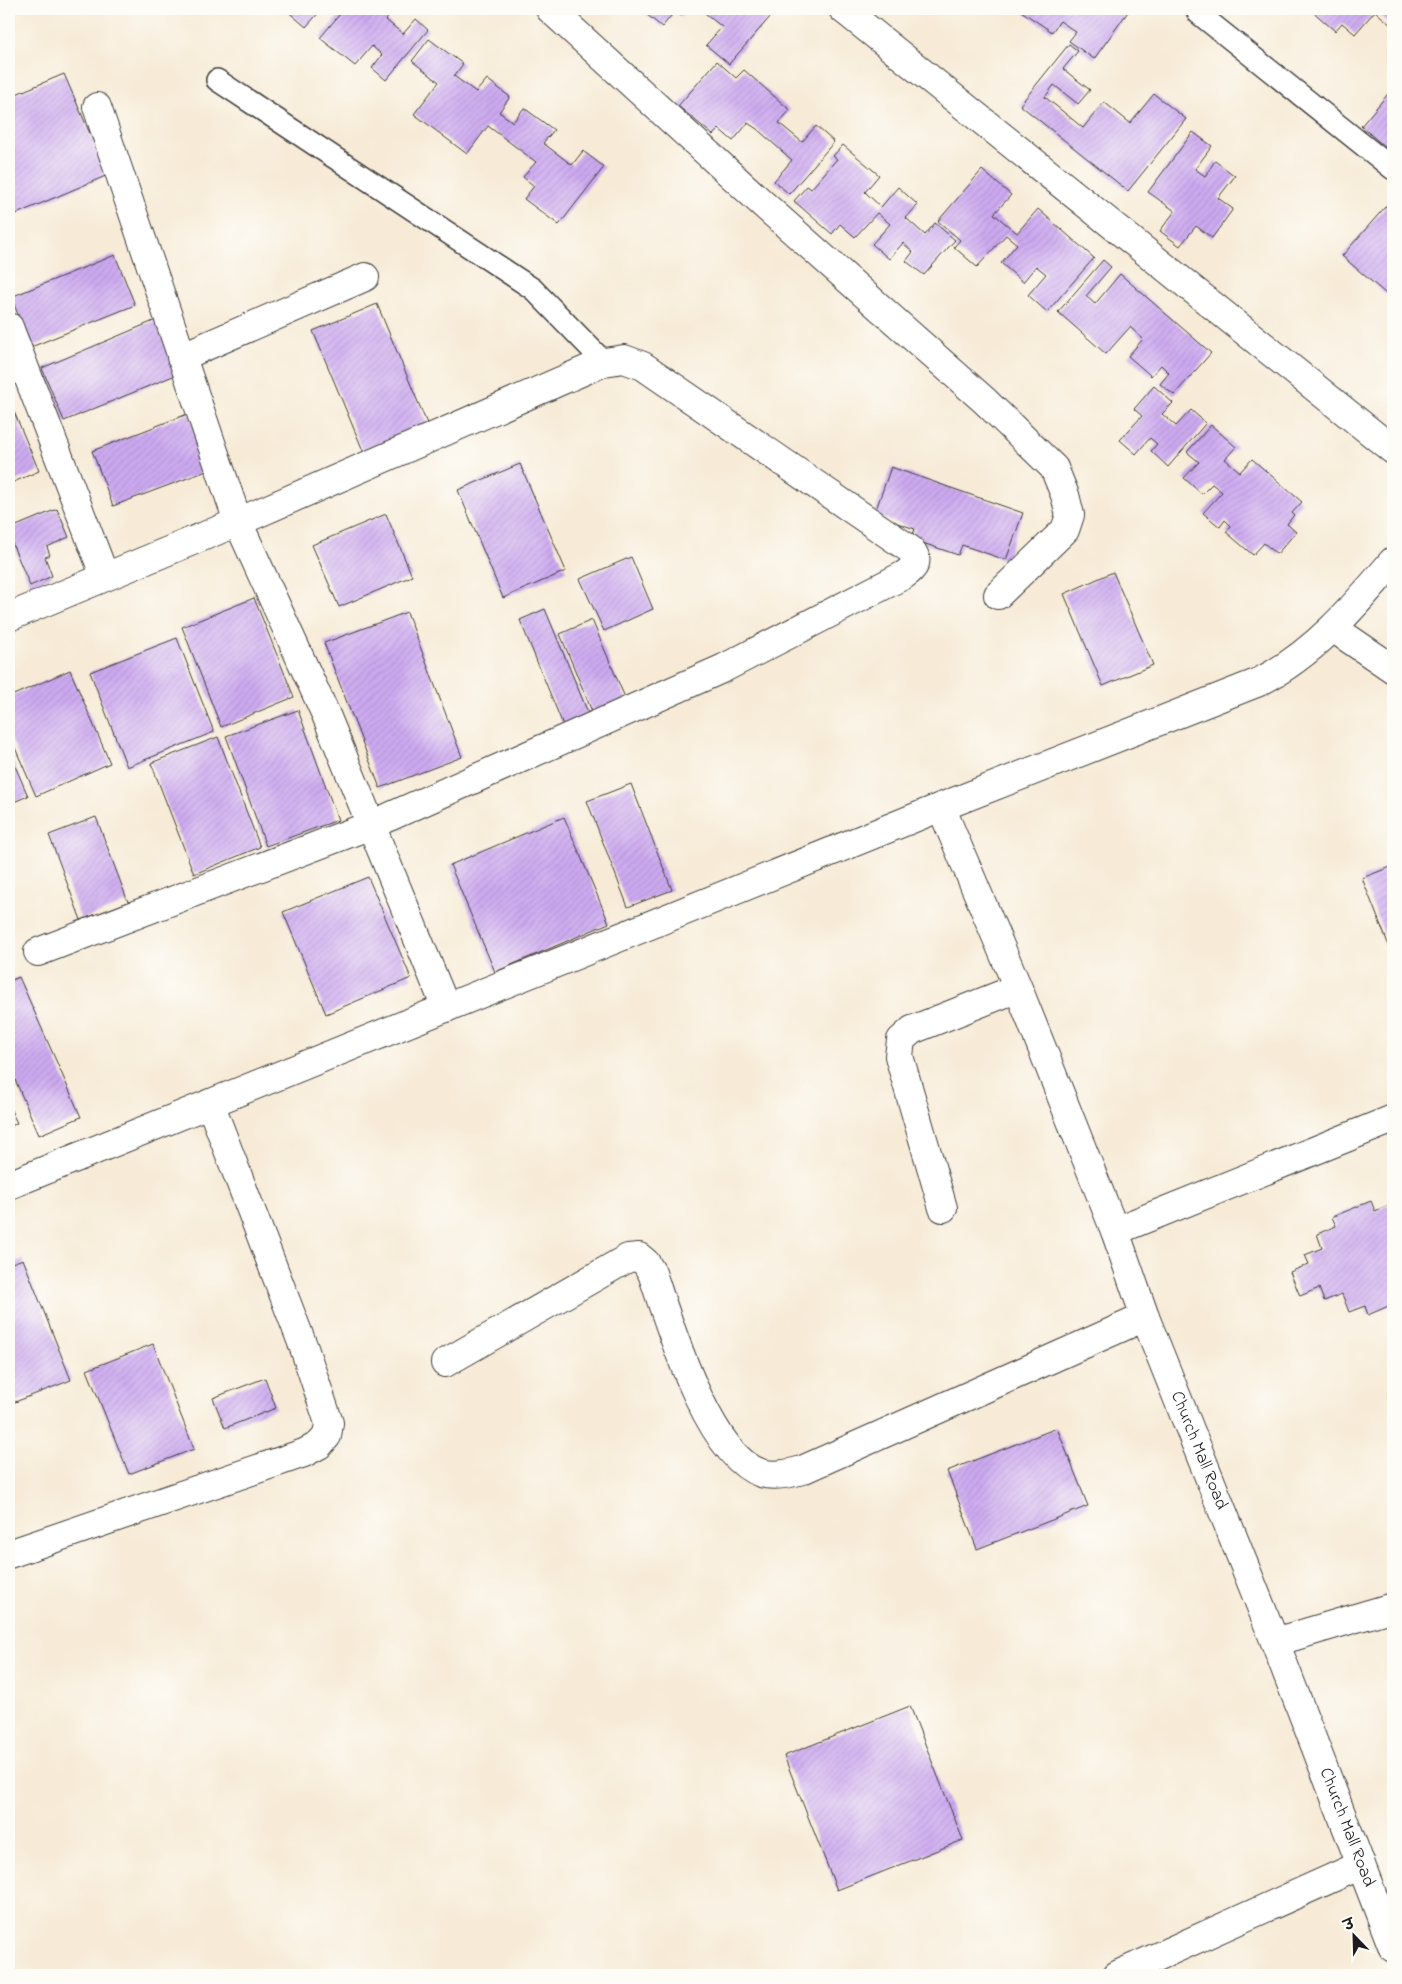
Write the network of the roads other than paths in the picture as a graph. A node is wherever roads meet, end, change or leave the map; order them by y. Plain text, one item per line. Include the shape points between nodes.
1 (550, 9) edge
2 (843, 9) edge
3 (1198, 13) dead end
4 (216, 80) dead end
5 (97, 107) dead end
6 (1393, 169) edge
7 (365, 277) dead end
8 (9, 326) edge
9 (181, 357) junction
10 (604, 362) junction
11 (1393, 450) edge
12 (238, 522) junction
13 (1393, 561) edge
14 (105, 577) junction
15 (998, 595) dead end
16 (9, 617) edge
17 (1333, 628) junction
18 (1393, 669) edge
19 (941, 807) junction
20 (370, 825) junction
21 (38, 952) dead end
22 (1018, 988) junction
23 (446, 1008) junction
24 (210, 1103) junction
25 (1393, 1119) edge
26 (9, 1184) edge
27 (944, 1208) dead end
28 (1115, 1231) junction
29 (1145, 1317) junction
30 (445, 1363) dead end
31 (9, 1554) edge
32 (1393, 1606) edge
33 (1275, 1642) junction
34 (1362, 1866) junction
35 (1393, 1948) edge
36 (1117, 1975) edge

1 - 15 street via 985,401 1054,468 1070,515 1064,530
2 - 11 street
3 - 6 lane
4 - 10 lane via 533,289
5 - 9 street
7 - 9 street
8 - 14 street
9 - 12 street
10 - 12 street
10 - 20 street via 624,359 643,366 911,550 916,562 904,575 724,668
12 - 14 street
12 - 20 street via 326,715
13 - 17 street
14 - 16 street
17 - 18 street
17 - 19 street via 1282,671 1259,682
19 - 22 street, Church Mall Road
19 - 23 street
20 - 21 street
20 - 23 street
22 - 27 street via 912,1030 902,1040 899,1056
22 - 28 street, Church Mall Road
23 - 24 street
24 - 26 street
24 - 31 street via 304,1348 329,1423 327,1436 304,1453
25 - 28 street
28 - 29 street, Church Mall Road
29 - 30 street via 802,1470 775,1475 760,1473 731,1452 697,1397 652,1273 639,1256 628,1258
29 - 33 street, Church Mall Road
32 - 33 street
33 - 34 street, Church Mall Road
34 - 35 street, Church Mall Road
34 - 36 street

